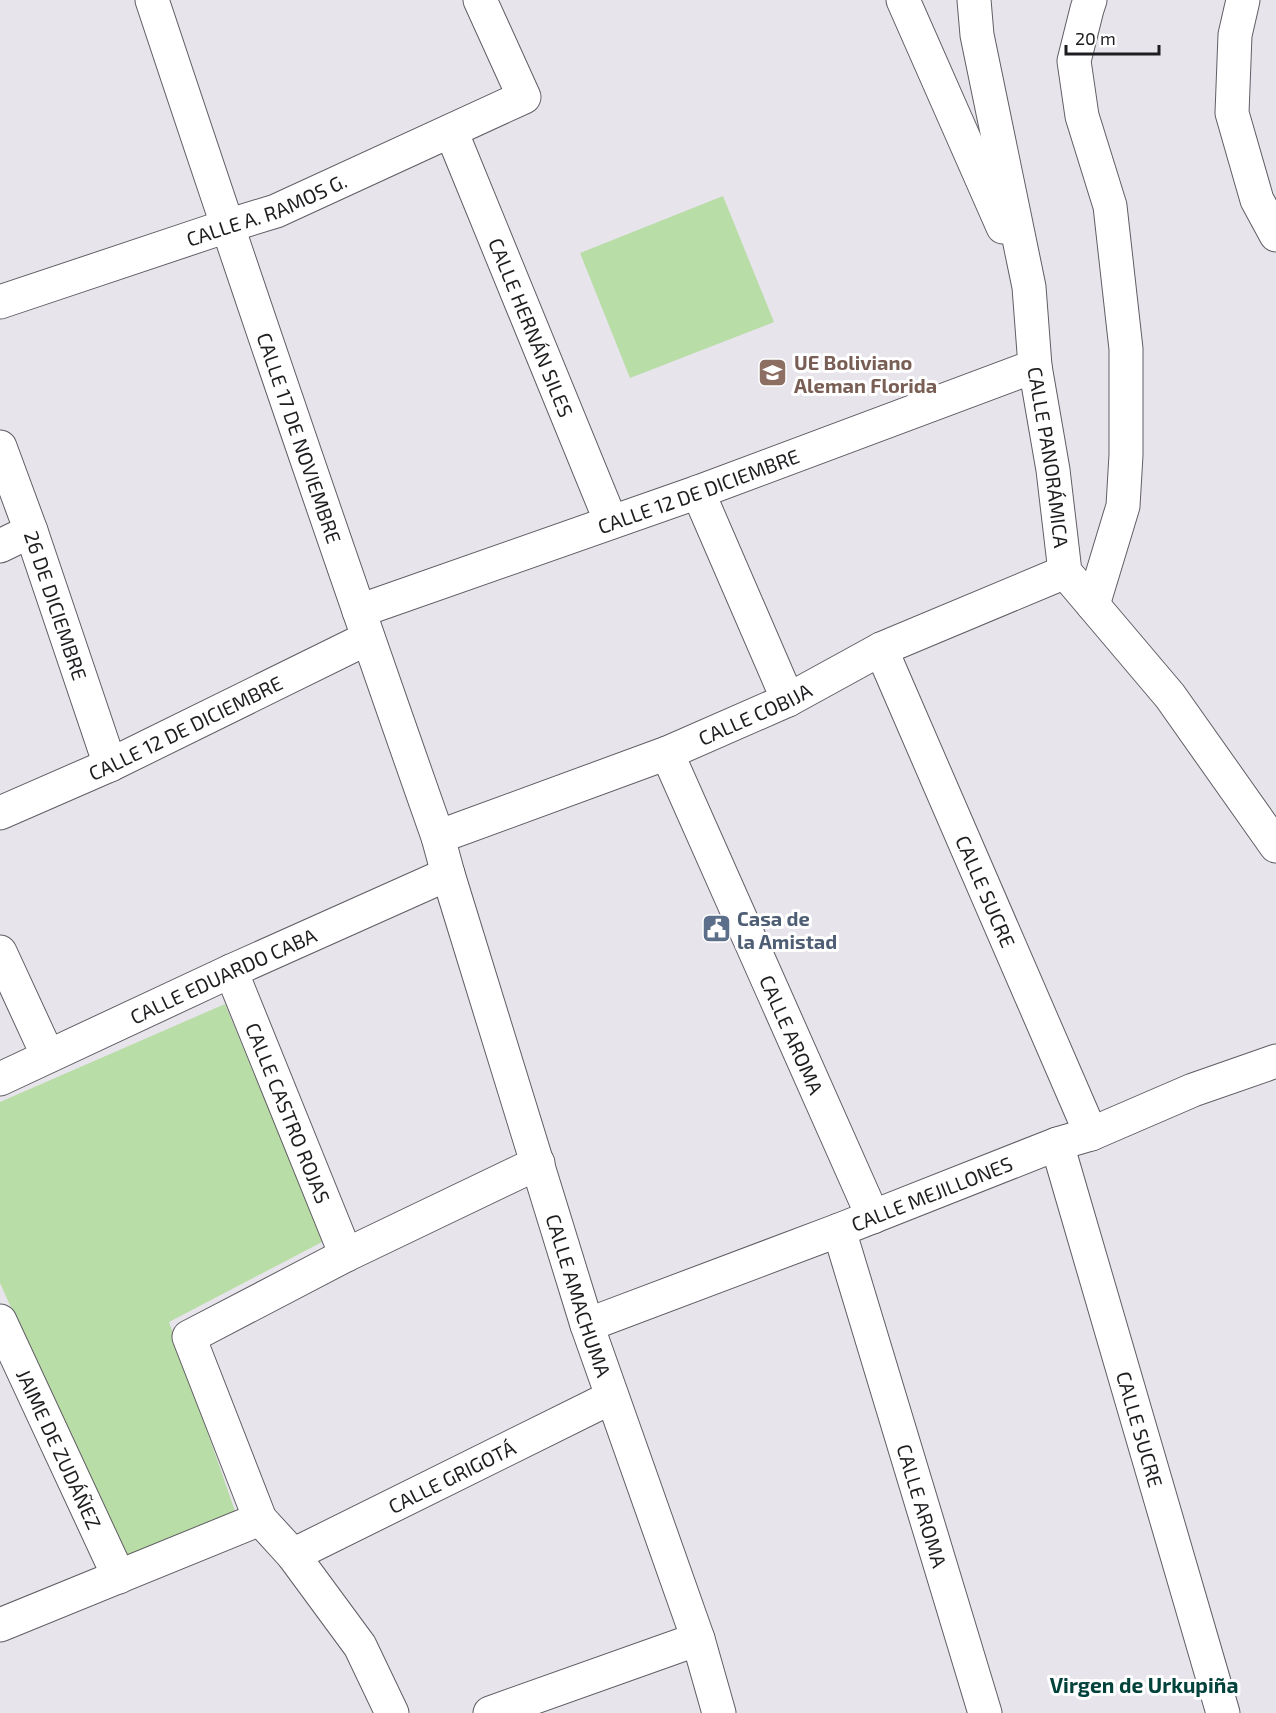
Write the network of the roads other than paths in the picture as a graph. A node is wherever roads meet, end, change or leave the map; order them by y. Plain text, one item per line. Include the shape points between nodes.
1 (152, 0) edge
2 (480, 0) edge
3 (903, 0) edge
4 (974, 0) edge
5 (1090, 0) edge
6 (1242, 0) edge
7 (451, 131) junction
8 (227, 226) junction
9 (1276, 235) edge
10 (1029, 287) junction
11 (0, 302) edge
12 (1035, 366) junction
13 (0, 447) edge
14 (699, 492) junction
15 (611, 522) junction
16 (32, 531) junction
17 (0, 546) edge
18 (1065, 572) junction
19 (1093, 605) junction
20 (363, 625) junction
21 (881, 649) junction
22 (788, 700) junction
23 (667, 753) junction
24 (110, 765) junction
25 (0, 813) edge
26 (438, 837) junction
27 (1276, 846) edge
28 (447, 874) junction
29 (0, 952) edge
30 (231, 971) junction
31 (48, 1056) junction
32 (1276, 1061) edge
33 (0, 1079) edge
34 (1091, 1134) junction
35 (1057, 1144) junction
36 (538, 1163) junction
37 (873, 1217) junction
38 (839, 1230) junction
39 (346, 1255) junction
40 (0, 1321) edge
41 (587, 1325) junction
42 (612, 1397) junction
43 (260, 1519) junction
44 (293, 1556) junction
45 (119, 1577) junction
46 (0, 1625) edge
47 (698, 1639) junction
48 (387, 1712) edge
49 (490, 1713) edge
50 (719, 1713) edge
51 (985, 1713) edge
52 (1223, 1713) edge

1 - 8 street, CALLE 17 DE NOVIEMBRE
2 - 7 street, CALLE A. RAMOS G. via 524,97
3 - 10 street
4 - 10 street, CALLE PANORÁMICA via 977,35
5 - 19 street via 1074,61 1082,116 1110,206 1126,350 1123,506
6 - 9 street via 1235,35 1233,113 1257,200
7 - 8 street, CALLE A. RAMOS G. via 276,212
7 - 15 street, CALLE HERNÁN SILES
8 - 11 street, CALLE A. RAMOS G.
8 - 20 street, CALLE 17 DE NOVIEMBRE
10 - 12 street, CALLE PANORÁMICA
12 - 14 street, CALLE 12 DE DICIEMBRE
12 - 18 street, CALLE PANORÁMICA
13 - 16 street, 26 DE DICIEMBRE
14 - 15 street, CALLE 12 DE DICIEMBRE
14 - 22 street
15 - 20 street, CALLE 12 DE DICIEMBRE
16 - 17 street
16 - 24 street, 26 DE DICIEMBRE
18 - 19 street, CALLE PANORÁMICA
18 - 21 street, CALLE COBIJA
19 - 27 street, CALLE PANORÁMICA via 1170,696
20 - 24 street, CALLE 12 DE DICIEMBRE
20 - 26 street, CALLE 17 DE NOVIEMBRE
21 - 22 street, CALLE COBIJA
21 - 34 street, CALLE SUCRE
22 - 23 street, CALLE COBIJA
23 - 26 street, CALLE COBIJA
23 - 37 street, CALLE AROMA
24 - 25 street, CALLE 12 DE DICIEMBRE
26 - 28 street, CALLE 17 DE NOVIEMBRE
28 - 30 street, CALLE EDUARDO CABA
28 - 36 street, CALLE AMACHUMA
29 - 31 street
30 - 31 street, CALLE EDUARDO CABA
30 - 39 street, CALLE CASTRO ROJAS
31 - 33 street, CALLE EDUARDO CABA
32 - 34 street, CALLE MEJILLONES via 1193,1090
34 - 35 street, CALLE MEJILLONES
35 - 37 street, CALLE MEJILLONES
35 - 52 street, CALLE SUCRE
36 - 39 street
36 - 41 street, CALLE AMACHUMA
37 - 38 street, CALLE MEJILLONES
38 - 41 street, CALLE MEJILLONES
38 - 51 street, CALLE AROMA
39 - 43 street via 189,1337
40 - 45 street, JAIME DE ZUDÁÑEZ
41 - 42 street, CALLE AMACHUMA
42 - 44 street, CALLE GRIGOTÁ
42 - 47 street, CALLE AMACHUMA
43 - 44 street
43 - 45 street
44 - 48 street via 360,1646
45 - 46 street
47 - 49 street
47 - 50 street, CALLE AMACHUMA

